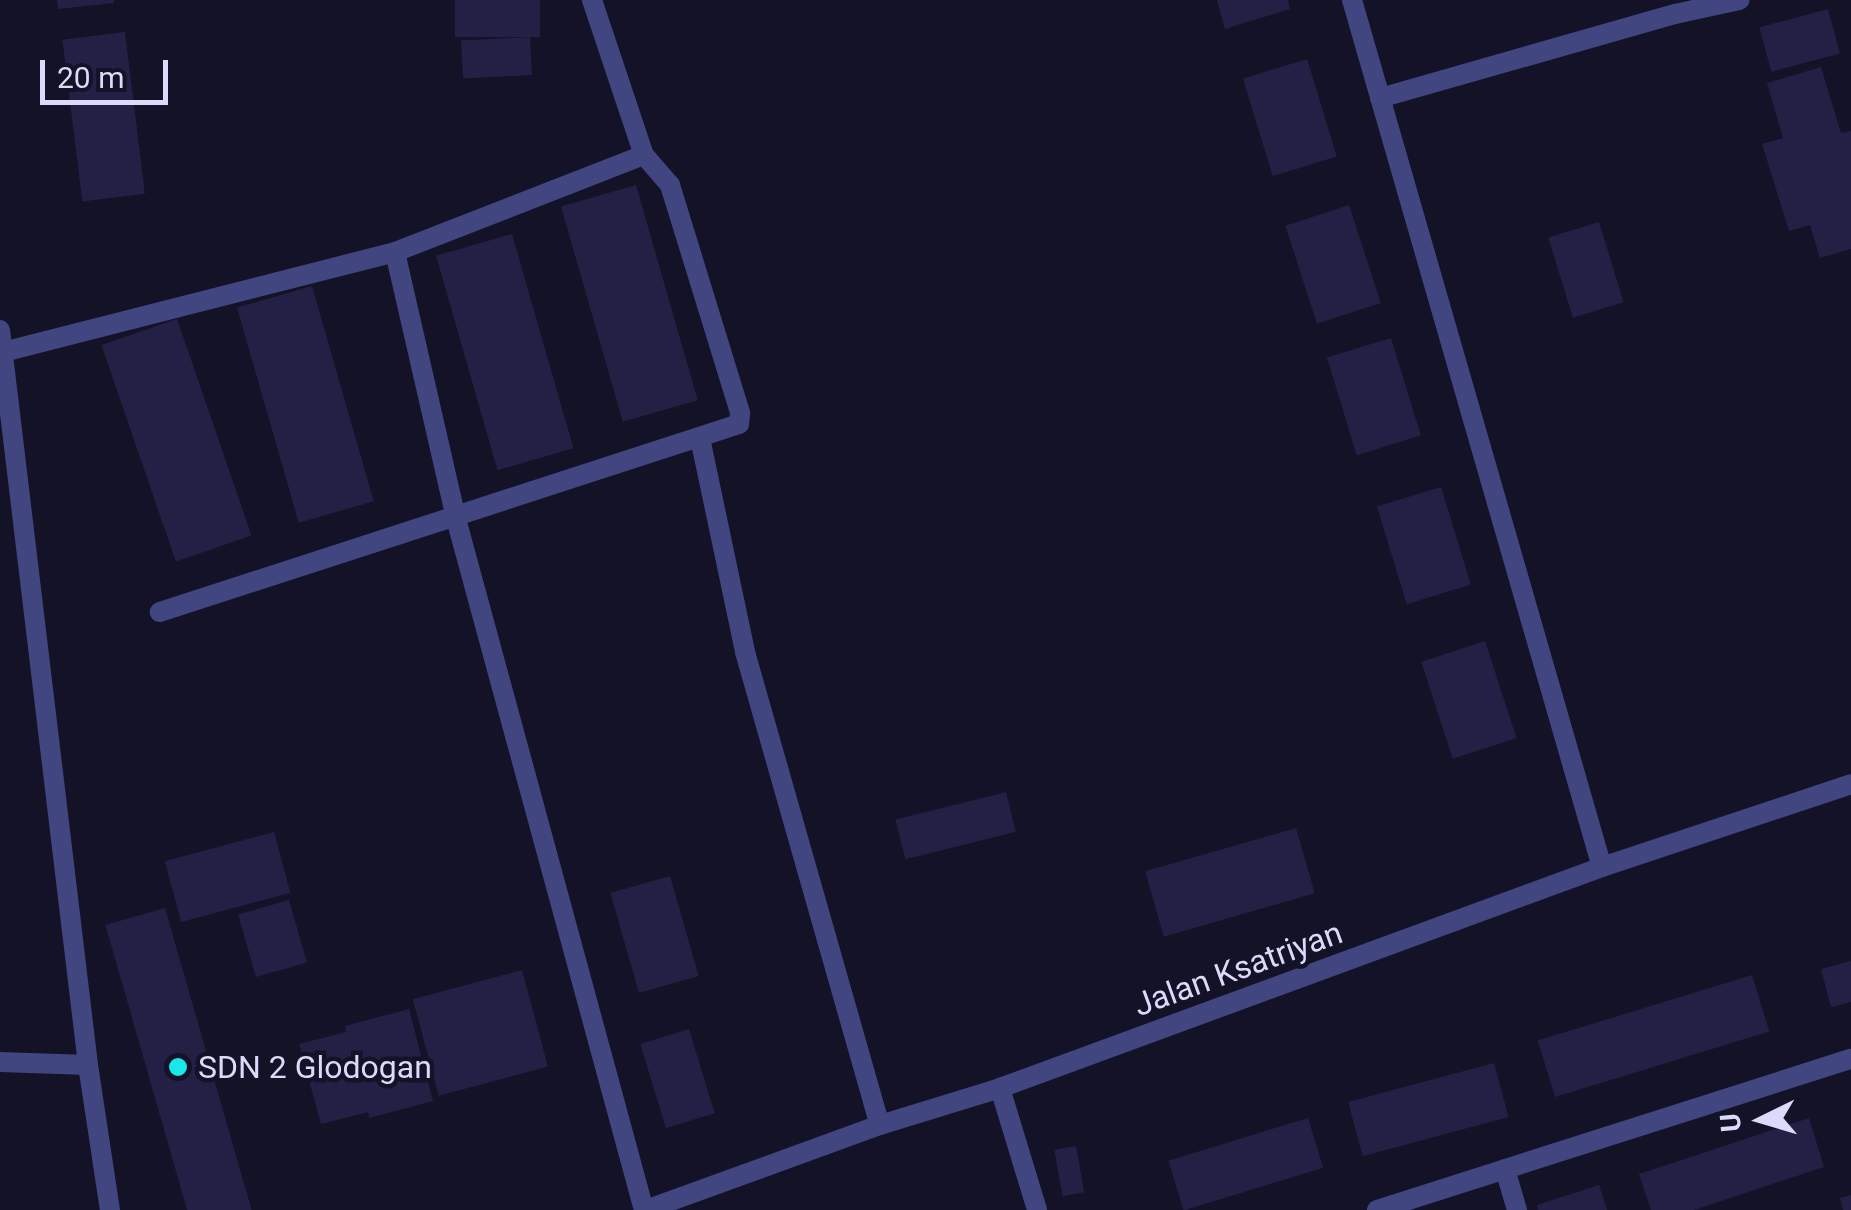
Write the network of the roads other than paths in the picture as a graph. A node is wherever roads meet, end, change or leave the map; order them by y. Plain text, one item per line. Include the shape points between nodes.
1 (592, 0) edge
2 (1352, 0) edge
3 (1739, 0) edge
4 (1673, 7) edge
5 (1380, 98) junction
6 (644, 156) junction
7 (395, 252) junction
8 (0, 330) edge
9 (4, 352) junction
10 (700, 438) junction
11 (9, 488) edge
12 (455, 515) junction
13 (160, 612) dead end
14 (1851, 784) edge
15 (1602, 868) junction
16 (1851, 1060) edge
17 (0, 1062) edge
18 (88, 1065) junction
19 (1000, 1088) junction
20 (880, 1125) junction
21 (1505, 1169) junction
22 (110, 1210) edge
23 (645, 1210) edge
24 (1037, 1210) edge
25 (1377, 1210) edge
26 (1517, 1210) edge

1 - 6 street
2 - 5 street
3 - 4 street
4 - 5 street
5 - 15 street
6 - 7 street
6 - 10 street via 681,211 740,413 739,424
7 - 9 street
7 - 12 street
8 - 9 street
9 - 11 street
10 - 12 street
10 - 20 street via 745,652
11 - 18 street
12 - 13 street
12 - 23 street
14 - 15 street, Jalan Ksatriyan
15 - 19 street, Jalan Ksatriyan
16 - 21 street
17 - 18 street
18 - 22 street
19 - 20 street, Jalan Ksatriyan
19 - 24 street
20 - 23 street, Jalan Ksatriyan
21 - 25 street
21 - 26 street

